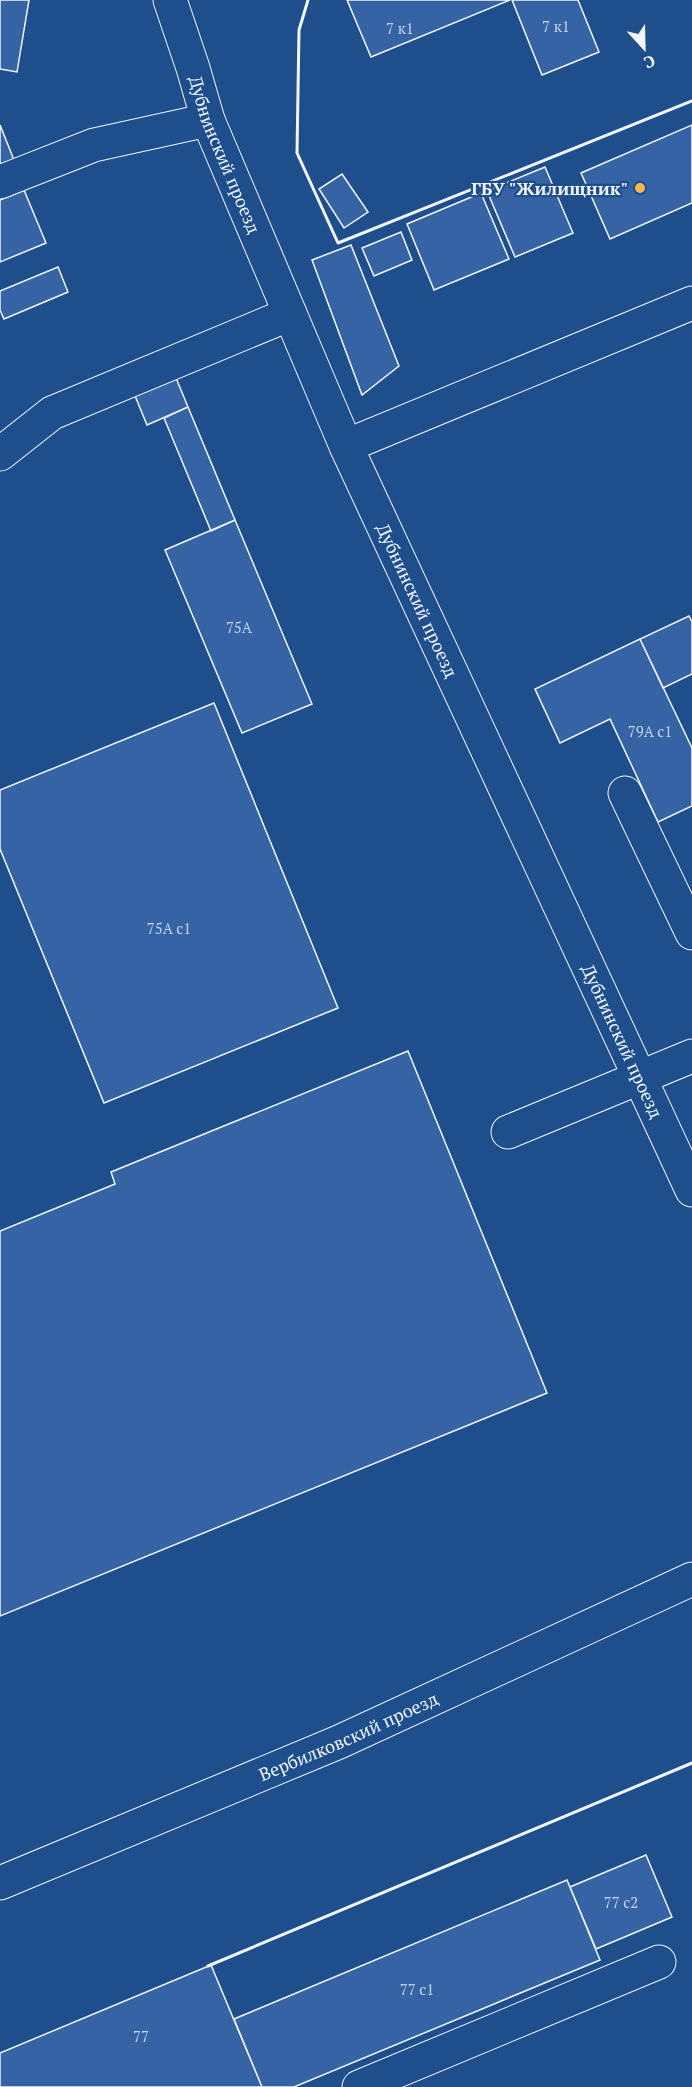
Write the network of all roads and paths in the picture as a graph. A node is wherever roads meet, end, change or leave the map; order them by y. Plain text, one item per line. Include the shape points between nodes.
1 (170, 0) edge
2 (208, 120) junction
3 (0, 182) edge
4 (692, 303) edge
5 (290, 314) junction
6 (346, 446) junction
7 (0, 454) edge
8 (625, 793) dead end
9 (692, 933) edge
10 (692, 1056) edge
11 (641, 1078) junction
12 (508, 1132) dead end
13 (692, 1190) edge
14 (692, 1579) edge
15 (0, 1883) edge
16 (659, 1962) dead end
17 (359, 2087) edge

1 - 2 street, Дубнинский проезд
2 - 3 street via 94,145
2 - 5 street, Дубнинский проезд
4 - 6 street
5 - 6 street, Дубнинский проезд
5 - 7 street via 52,413
6 - 11 street, Дубнинский проезд
8 - 9 street
10 - 11 street
11 - 12 street
11 - 13 street, Дубнинский проезд
14 - 15 street, Вербилковский проезд via 339,1742
16 - 17 street

